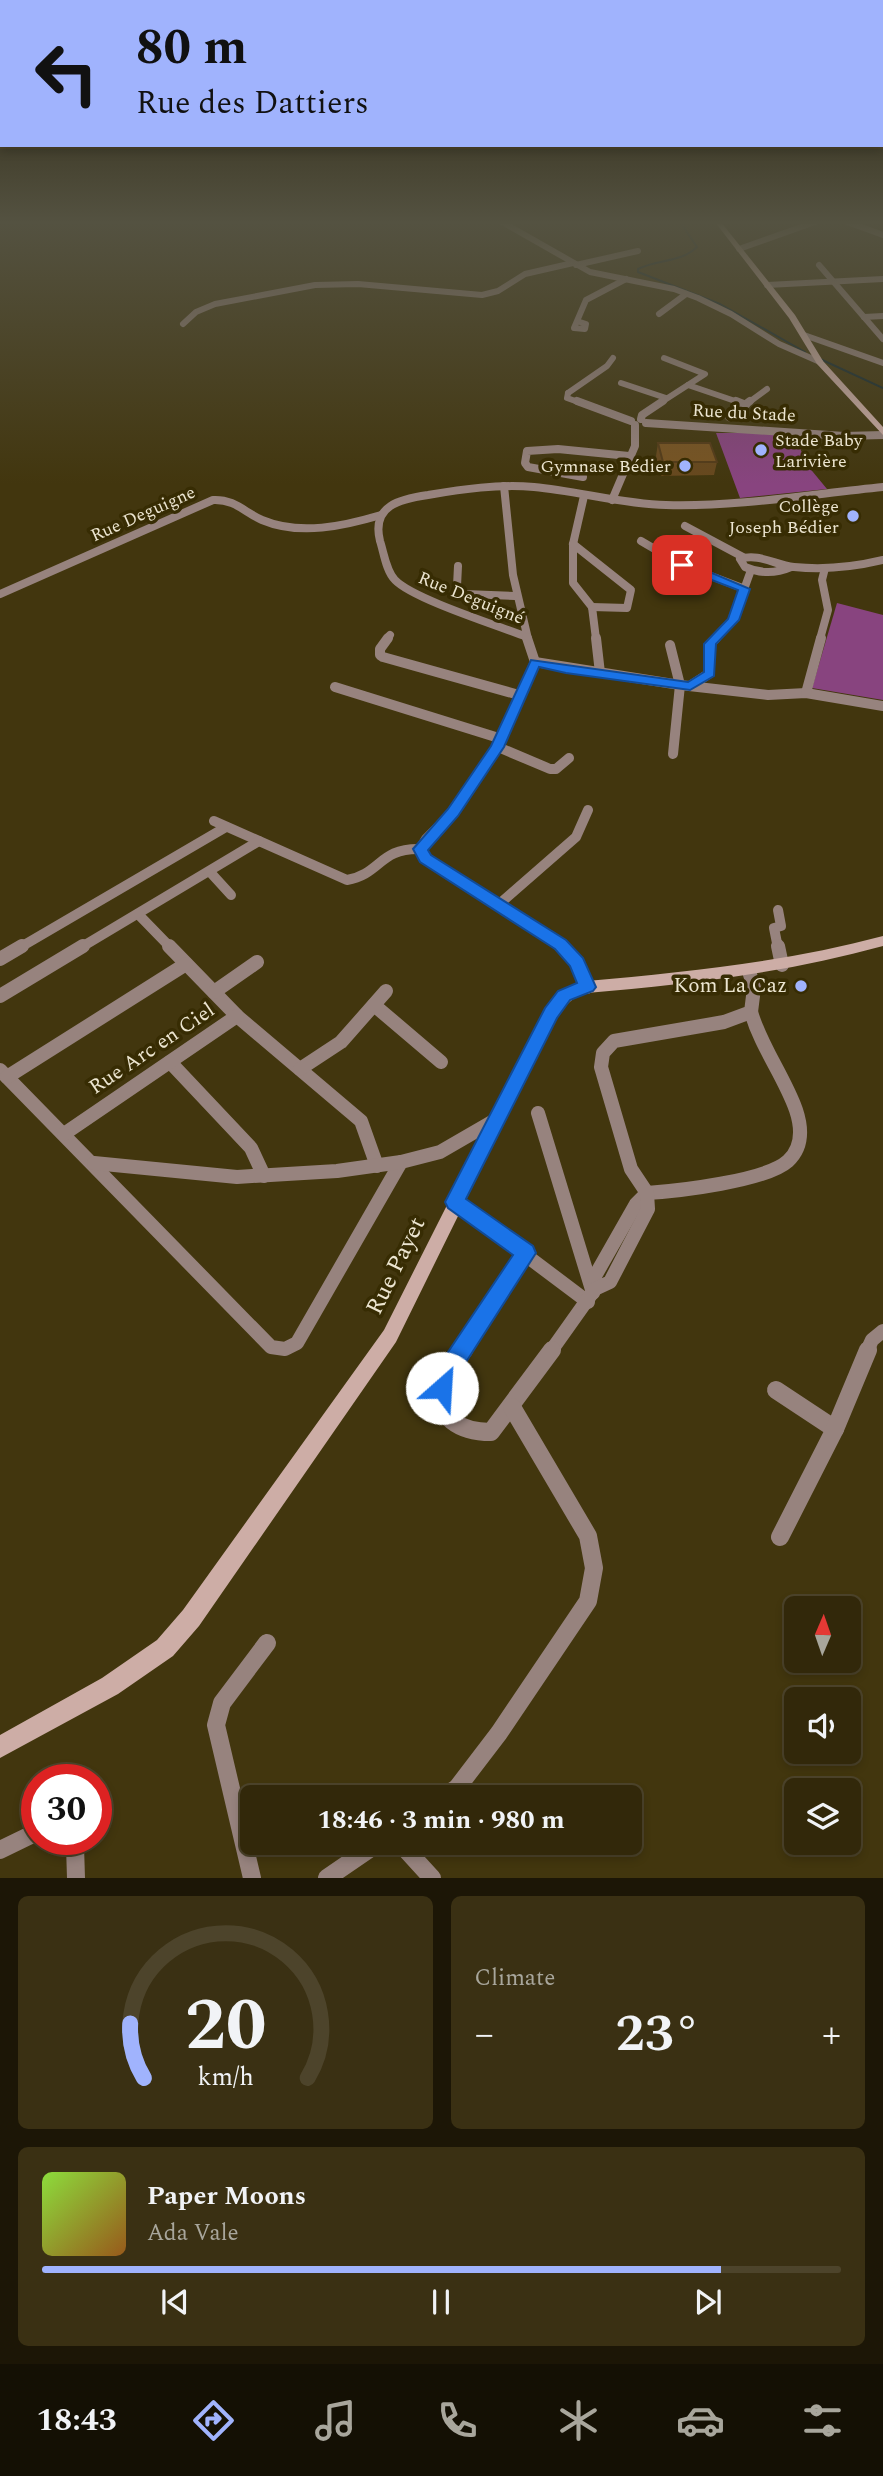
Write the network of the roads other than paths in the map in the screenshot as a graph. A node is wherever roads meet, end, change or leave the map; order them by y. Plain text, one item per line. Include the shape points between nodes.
1 (202, 310) edge
2 (582, 310) edge
3 (665, 310) edge
4 (721, 310) edge
5 (785, 310) edge
6 (858, 310) edge
7 (659, 314) dead end
8 (883, 316) edge
9 (864, 317) junction
10 (577, 321) dead end
11 (183, 324) dead end
12 (805, 337) junction
13 (883, 339) edge
14 (613, 358) dead end
15 (663, 358) dead end
16 (816, 358) junction
17 (883, 363) edge
18 (621, 383) dead end
19 (688, 385) junction
20 (767, 389) dead end
21 (666, 398) junction
22 (746, 405) junction
23 (729, 417) dead end
24 (638, 421) junction
25 (883, 433) edge
26 (629, 456) junction
27 (583, 477) dead end
28 (504, 486) junction
29 (883, 486) edge
30 (584, 496) junction
31 (612, 500) junction
32 (381, 515) junction
33 (685, 526) dead end
34 (641, 541) dead end
35 (573, 544) junction
36 (743, 557) junction
37 (883, 561) edge
38 (458, 566) dead end
39 (791, 567) junction
40 (825, 568) junction
41 (751, 570) junction
42 (744, 589) junction
43 (0, 594) edge
44 (515, 596) junction
45 (592, 607) junction
46 (390, 635) dead end
47 (527, 637) junction
48 (670, 645) dead end
49 (535, 662) junction
50 (600, 673) junction
51 (685, 686) junction
52 (335, 687) dead end
53 (806, 693) junction
54 (519, 695) junction
55 (883, 706) edge
56 (500, 743) junction
57 (673, 754) dead end
58 (569, 758) dead end
59 (588, 810) dead end
60 (214, 821) dead end
61 (226, 827) junction
62 (259, 841) junction
63 (420, 849) junction
64 (210, 872) junction
65 (232, 895) dead end
66 (497, 906) junction
67 (778, 911) dead end
68 (138, 914) junction
69 (883, 941) edge
70 (0, 959) edge
71 (257, 962) dead end
72 (186, 964) junction
73 (782, 965) junction
74 (749, 971) junction
75 (587, 987) junction
76 (386, 991) dead end
77 (214, 992) junction
78 (0, 996) edge
79 (374, 1005) junction
80 (751, 1012) junction
81 (237, 1016) junction
82 (170, 1062) junction
83 (441, 1062) dead end
84 (300, 1069) junction
85 (4, 1074) edge
86 (538, 1113) dead end
87 (497, 1119) junction
88 (64, 1134) junction
89 (401, 1162) junction
90 (94, 1163) junction
91 (377, 1166) junction
92 (264, 1176) junction
93 (647, 1193) junction
94 (455, 1202) junction
95 (580, 1248) junction
96 (608, 1252) junction
97 (526, 1253) junction
98 (592, 1295) junction
99 (883, 1331) edge
100 (776, 1390) dead end
101 (512, 1407) junction
102 (835, 1429) junction
103 (779, 1537) dead end
104 (267, 1643) dead end
105 (0, 1747) edge
106 (459, 1785) edge
107 (21, 1840) edge
108 (0, 1850) edge
109 (75, 1855) edge
110 (361, 1855) edge
111 (411, 1855) edge
112 (76, 1878) edge
113 (252, 1878) edge
114 (327, 1878) edge
115 (432, 1878) edge

1 - 11 street
2 - 10 street
3 - 7 street
4 - 16 street via 796,354
5 - 12 main road
6 - 9 street
8 - 9 street
9 - 13 street
12 - 16 main road
12 - 17 street
14 - 24 street, Rue du Stade via 567,398
15 - 19 street, Rue du Stade via 705,373
16 - 25 main road
18 - 21 street, Rue du Stade
19 - 21 street, Rue du Stade
19 - 22 street, Rue du Stade
20 - 22 street, Rue du Stade
21 - 24 street, Rue du Stade
22 - 23 street, Rue du Stade
24 - 25 street, Rue du Stade via 844,436
24 - 26 street
26 - 27 street via 546,448 525,454 528,467
26 - 31 street
28 - 30 street
28 - 32 street via 409,498 389,506
28 - 44 street via 505,537
29 - 31 street via 733,502 665,505
30 - 31 street
30 - 35 street
32 - 43 street, Rue Deguigne via 309,528 267,522 229,499 214,500
32 - 47 street, Rue Deguigné via 378,532 397,582
33 - 36 street
34 - 42 street via 682,565
35 - 45 street via 573,583
35 - 45 street via 631,590 627,608
36 - 39 street
36 - 41 street via 740,562
37 - 40 street
38 - 44 street via 457,586 465,594
39 - 40 street
39 - 41 street via 777,572
40 - 53 street via 822,580 828,610
41 - 42 street
42 - 51 street via 733,620 710,644 710,673
44 - 47 street
45 - 50 street
46 - 54 street via 380,649 383,657
47 - 49 street
48 - 51 street
49 - 50 street
49 - 54 street
50 - 51 street
51 - 53 street via 768,695
51 - 57 street
52 - 56 street
53 - 55 street
54 - 56 street
56 - 58 street via 550,769
56 - 63 street via 453,812
59 - 66 street via 576,837
60 - 61 street
61 - 62 street
61 - 70 street
62 - 63 street via 347,880 368,874 389,852
62 - 64 street
63 - 66 street via 426,858
64 - 65 street
64 - 68 street
66 - 75 street via 572,954
67 - 73 street via 781,926 774,928
68 - 72 street, Rue Arc en Ciel
68 - 78 street
69 - 73 main road, Rue Payet
71 - 77 street
72 - 77 street, Rue Arc en Ciel
72 - 85 street
73 - 74 main road, Rue Payet
74 - 75 main road, Rue Payet
74 - 80 street via 754,988
75 - 87 main road, Rue Payet via 572,990 551,1013
76 - 79 street
77 - 81 street, Rue Arc en Ciel
79 - 83 street
79 - 84 street via 341,1042
80 - 93 street via 723,1022 631,1036 614,1041 603,1053 601,1068 631,1169
80 - 93 street via 797,1116 801,1138 792,1156 774,1168 703,1186
81 - 82 street, Rue Arc en Ciel
81 - 84 street
82 - 88 street, Rue Arc en Ciel
82 - 92 street via 251,1148
84 - 91 street via 360,1121
85 - 88 street
86 - 95 street
87 - 89 street via 440,1152
87 - 94 main road, Rue Payet
88 - 90 street
89 - 90 street via 297,1343 285,1349 271,1347
89 - 91 street
90 - 92 street
91 - 92 street
93 - 96 street
93 - 98 street via 648,1209 610,1282
94 - 97 street
94 - 105 main road, Rue Payet via 390,1336 191,1618 165,1648 110,1686
95 - 96 street via 595,1254
95 - 98 street
96 - 98 street via 595,1276
97 - 98 street
97 - 101 street via 453,1363 440,1398 445,1415 460,1429 476,1433 491,1432
98 - 101 street
99 - 102 street via 872,1340
100 - 102 street
101 - 106 street via 588,1536 593,1585 588,1601
102 - 103 street
104 - 113 street via 222,1703 216,1725
107 - 108 street
109 - 112 street
110 - 114 street
111 - 115 street

